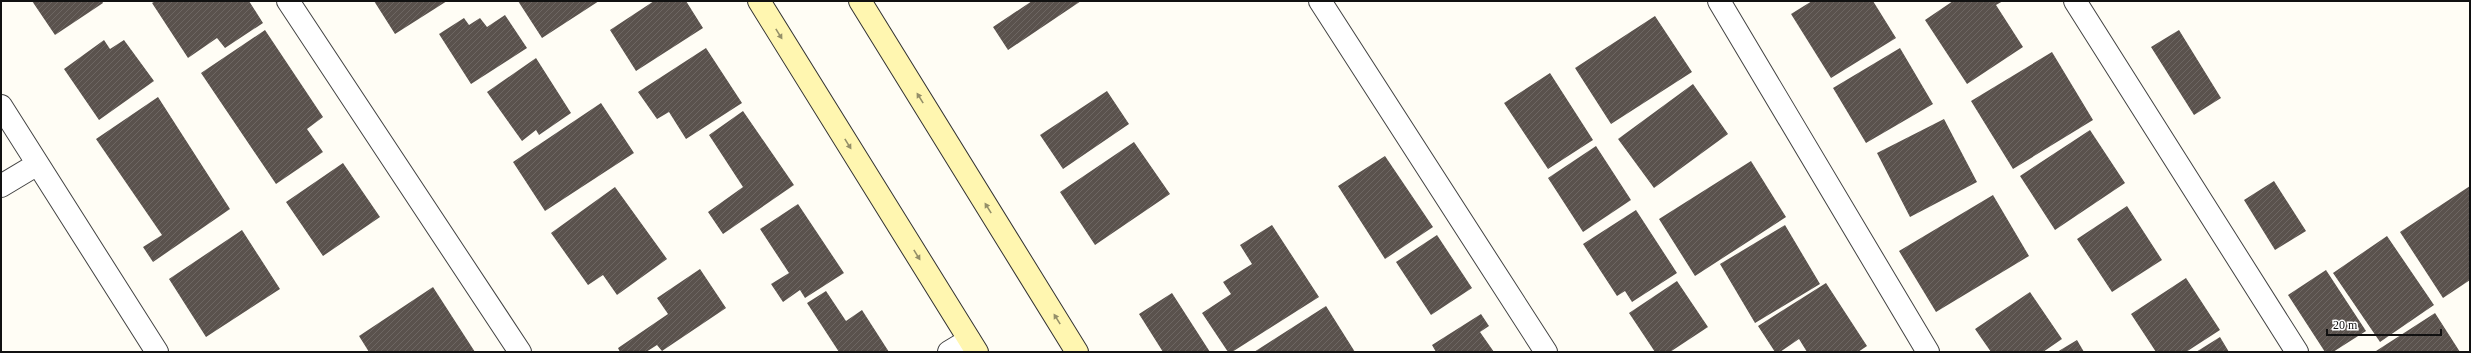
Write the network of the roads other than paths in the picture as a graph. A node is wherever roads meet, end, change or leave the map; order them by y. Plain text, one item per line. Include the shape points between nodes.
1 (288, 1) edge
2 (759, 1) edge
3 (860, 1) edge
4 (1320, 1) edge
5 (1719, 1) edge
6 (2075, 1) edge
7 (1, 106) edge
8 (36, 165) junction
9 (1, 186) edge
10 (973, 346) edge
11 (157, 352) edge
12 (520, 352) edge
13 (949, 352) edge
14 (1078, 352) edge
15 (1546, 352) edge
16 (1928, 352) edge
17 (2298, 352) edge

1 - 12 street
2 -> 10 main road
14 -> 3 main road
4 - 15 street
5 - 16 street
6 - 17 street
7 - 8 street
8 - 9 street
8 - 11 street
10 - 13 street

